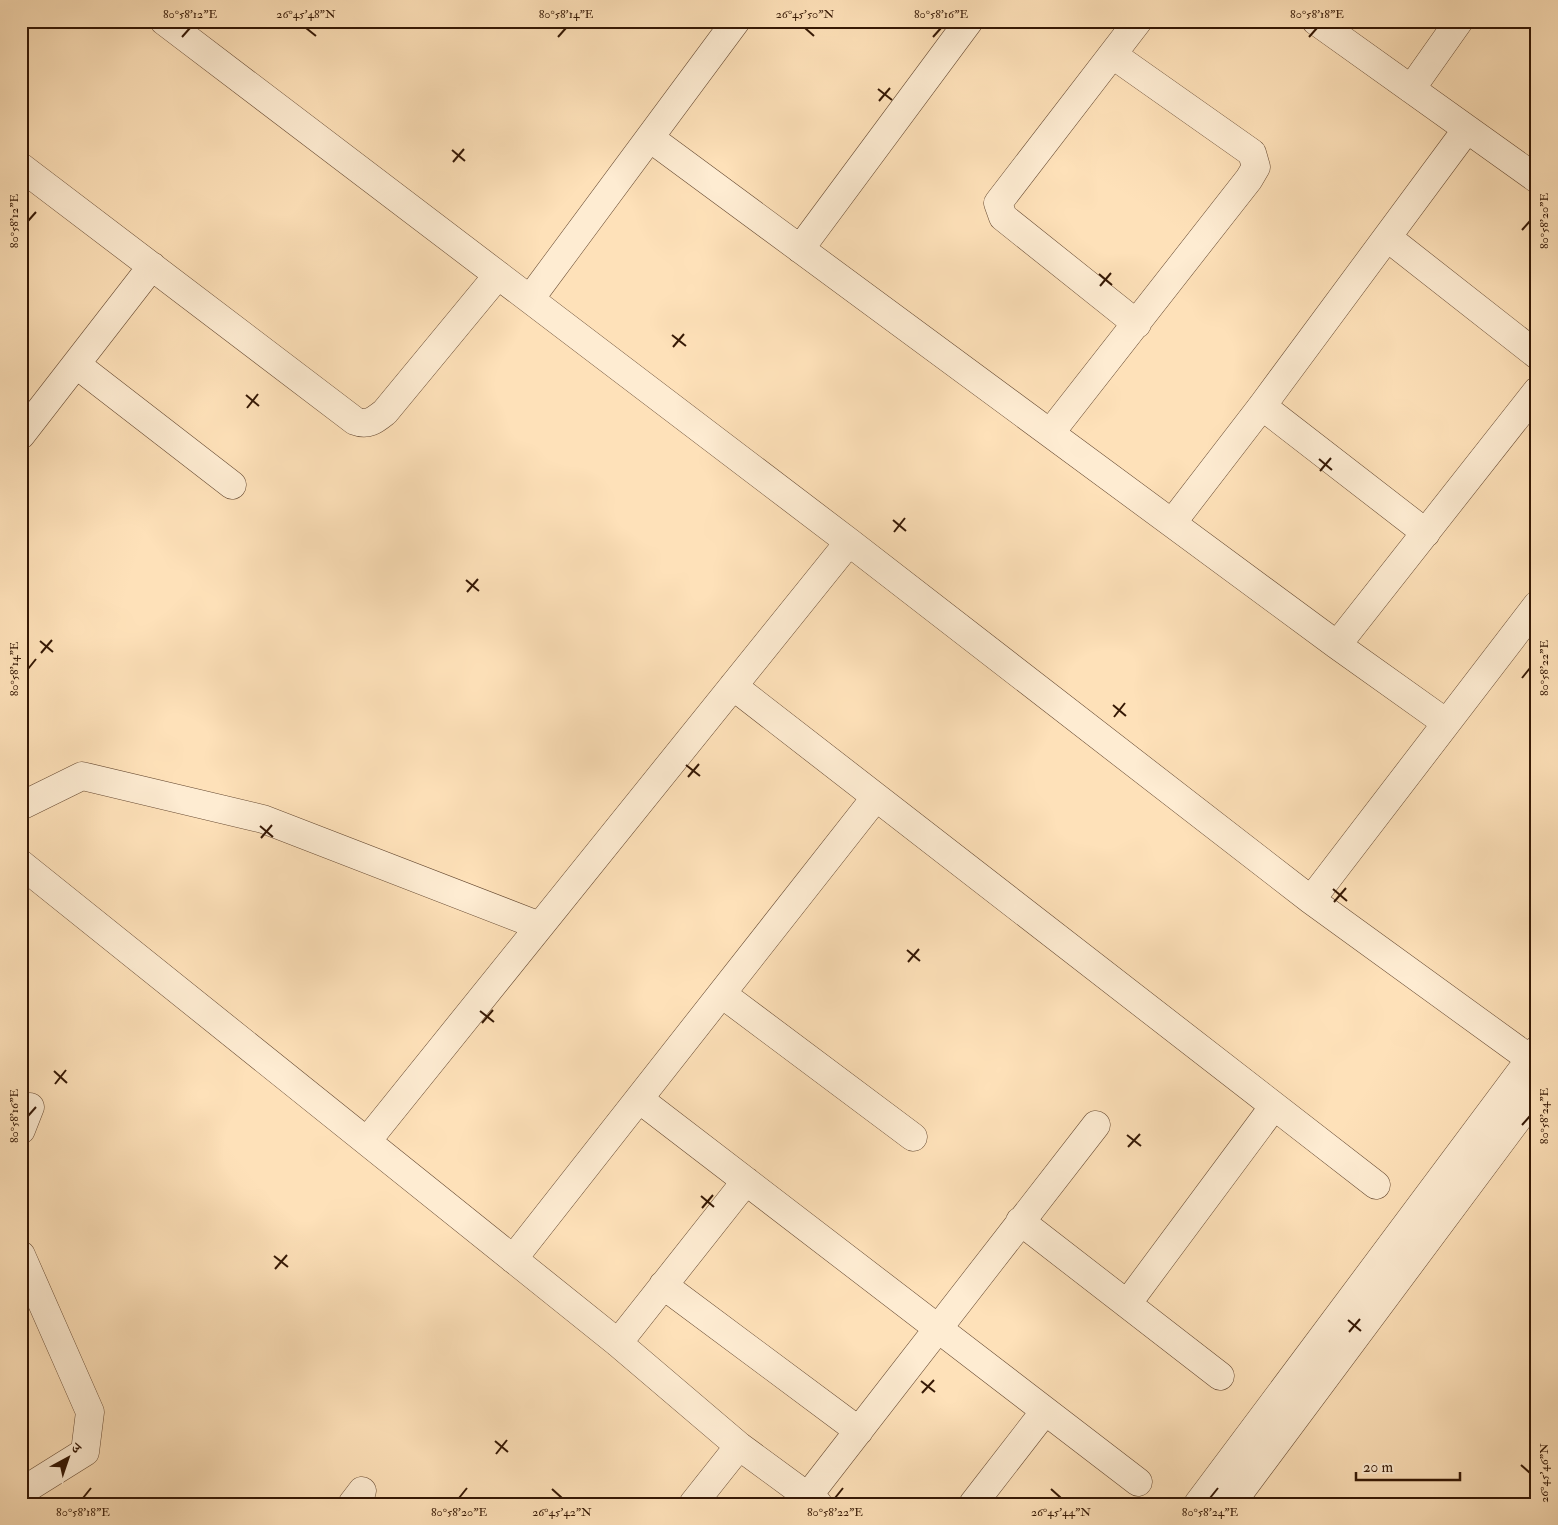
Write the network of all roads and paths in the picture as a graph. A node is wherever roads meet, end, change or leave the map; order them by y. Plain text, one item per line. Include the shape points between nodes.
1 (164, 21) edge
2 (736, 21) edge
3 (968, 21) edge
4 (1138, 21) edge
5 (1316, 21) edge
6 (1460, 21) edge
7 (1113, 55) junction
8 (1411, 89) junction
9 (1467, 129) junction
10 (650, 138) junction
11 (21, 167) edge
12 (1533, 167) edge
13 (1388, 238) junction
14 (800, 249) junction
15 (152, 266) junction
16 (498, 275) junction
17 (530, 300) junction
18 (1137, 324) junction
19 (1537, 356) edge
20 (78, 365) junction
21 (1537, 391) edge
22 (1262, 406) junction
23 (1051, 432) junction
24 (21, 434) edge
25 (232, 485) dead end
26 (1172, 523) junction
27 (1426, 533) junction
28 (849, 542) junction
29 (1537, 604) edge
30 (1337, 646) junction
31 (733, 686) junction
32 (1445, 722) junction
33 (876, 797) junction
34 (21, 806) edge
35 (21, 864) edge
36 (1311, 900) junction
37 (540, 926) junction
38 (722, 994) junction
39 (1534, 1058) edge
40 (1537, 1093) edge
41 (639, 1099) junction
42 (1274, 1106) junction
43 (1096, 1125) dead end
44 (913, 1137) dead end
45 (367, 1142) junction
46 (746, 1181) junction
47 (1376, 1185) dead end
48 (1020, 1221) junction
49 (21, 1255) edge
50 (513, 1259) junction
51 (663, 1285) junction
52 (1127, 1304) junction
53 (938, 1328) junction
54 (618, 1343) junction
55 (1220, 1376) dead end
56 (1045, 1411) junction
57 (859, 1431) junction
58 (740, 1446) junction
59 (1138, 1482) dead end
60 (21, 1492) edge
61 (813, 1500) edge
62 (693, 1504) edge
63 (973, 1504) edge
64 (1198, 1504) edge
65 (1231, 1504) edge

1 - 16 street
2 - 10 street
3 - 14 street
4 - 7 street
5 - 8 street
6 - 8 street
7 - 18 street via 998,203 1003,217
7 - 18 street via 1252,153 1256,167
8 - 9 street
9 - 12 street
9 - 13 street
10 - 14 street
10 - 17 street
11 - 15 street
13 - 19 street
13 - 22 street
14 - 23 street
15 - 16 street via 355,421 364,424 385,412
15 - 20 street
16 - 17 street
17 - 28 street
18 - 23 street
20 - 24 street
20 - 25 street
21 - 27 street
22 - 26 street
22 - 27 street
23 - 26 street
26 - 30 street
27 - 30 street
28 - 31 street
28 - 36 street
29 - 32 street
30 - 32 street
31 - 33 street
31 - 37 street
32 - 36 street
33 - 38 street
33 - 42 street
34 - 37 street via 82,776 263,819
35 - 45 street
36 - 39 street
37 - 45 street
38 - 41 street
38 - 44 street
39 - 64 street
40 - 65 street
41 - 46 street
41 - 50 street
42 - 47 street
42 - 52 street
43 - 48 street
45 - 50 street
46 - 51 street
46 - 53 street
48 - 52 street
48 - 53 street
49 - 60 street via 90,1412 85,1452
50 - 54 street
51 - 54 street
51 - 57 street
52 - 55 street
53 - 56 street
53 - 57 street
54 - 58 street
56 - 59 street
56 - 63 street
57 - 61 street
58 - 61 street
58 - 62 street

